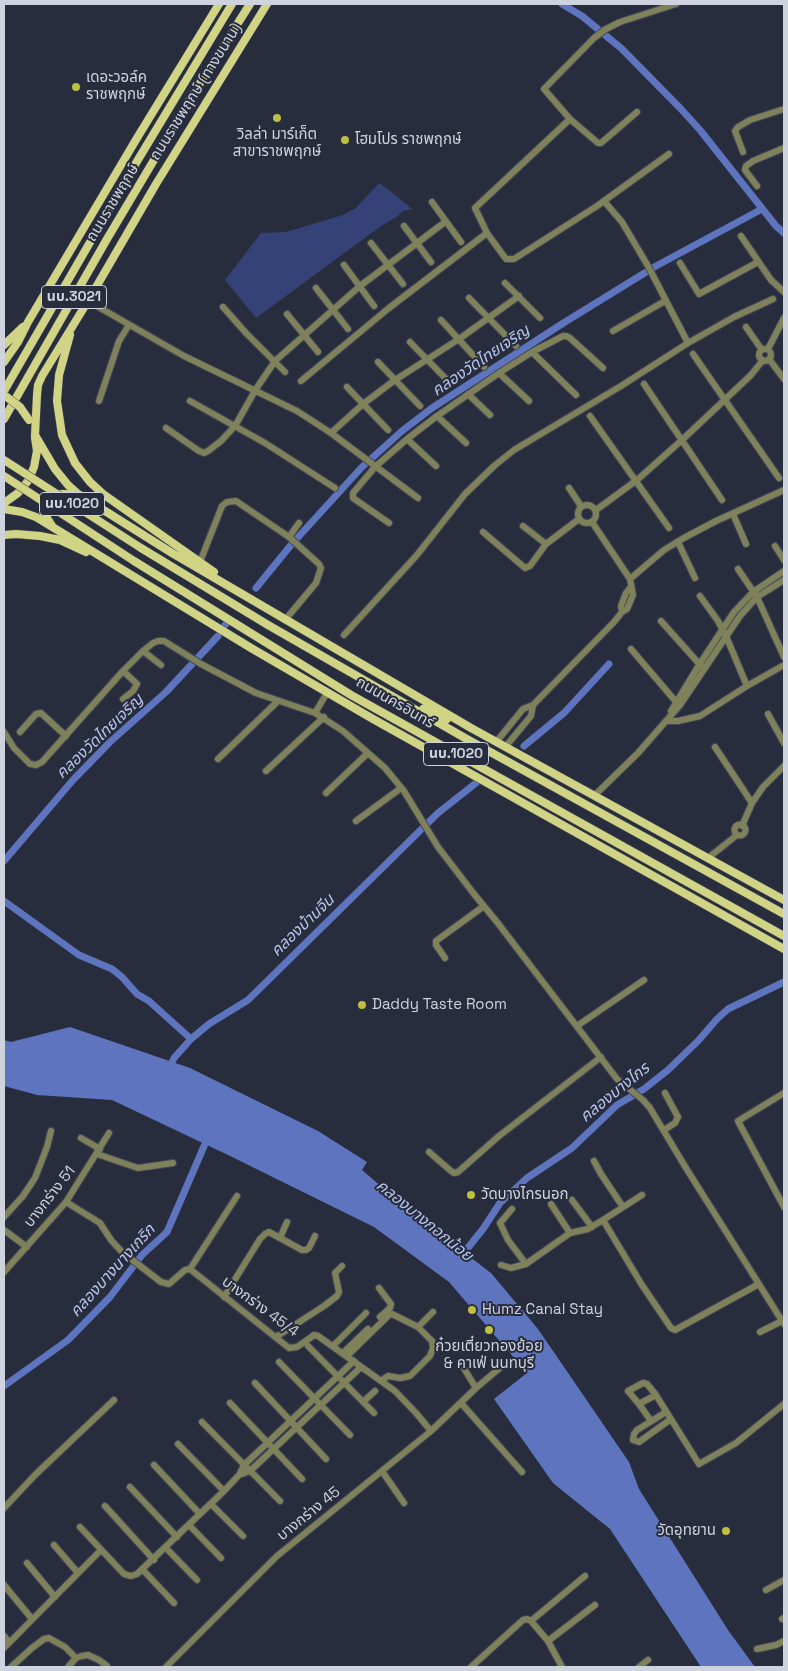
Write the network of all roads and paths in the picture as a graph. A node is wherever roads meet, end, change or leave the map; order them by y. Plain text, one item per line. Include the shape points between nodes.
1 (219, 4) edge
2 (232, 4) edge
3 (250, 4) edge
4 (262, 4) edge
5 (267, 4) edge
6 (676, 4) edge
7 (225, 14) junction
8 (254, 24) junction
9 (191, 50) junction
10 (784, 109) edge
11 (637, 112) dead end
12 (570, 119) junction
13 (784, 148) edge
14 (743, 152) dead end
15 (669, 154) dead end
16 (758, 186) dead end
17 (604, 201) junction
18 (432, 202) dead end
19 (446, 222) junction
20 (404, 226) dead end
21 (487, 232) junction
22 (741, 236) dead end
23 (371, 242) dead end
24 (461, 242) dead end
25 (416, 244) junction
26 (431, 262) dead end
27 (680, 262) dead end
28 (758, 262) junction
29 (344, 265) dead end
30 (388, 265) junction
31 (505, 283) dead end
32 (403, 284) dead end
33 (360, 286) junction
34 (316, 288) dead end
35 (784, 292) edge
36 (519, 296) junction
37 (469, 298) dead end
38 (773, 299) dead end
39 (88, 301) junction
40 (664, 301) junction
41 (374, 306) dead end
42 (223, 307) dead end
43 (333, 309) junction
44 (287, 314) dead end
45 (540, 318) dead end
46 (784, 318) edge
47 (488, 319) junction
48 (441, 320) dead end
49 (28, 322) junction
50 (129, 325) junction
51 (746, 327) dead end
52 (72, 328) junction
53 (348, 329) dead end
54 (613, 330) dead end
55 (306, 335) junction
56 (459, 339) junction
57 (410, 342) dead end
58 (688, 343) junction
59 (4, 344) edge
60 (516, 346) dead end
61 (765, 349) junction
62 (318, 352) dead end
63 (532, 352) junction
64 (693, 354) dead end
65 (427, 359) junction
66 (766, 360) junction
67 (275, 361) junction
68 (4, 362) edge
69 (378, 362) dead end
70 (484, 367) dead end
71 (602, 368) dead end
72 (285, 372) dead end
73 (499, 373) junction
74 (784, 379) edge
75 (394, 380) junction
76 (301, 381) dead end
77 (450, 383) dead end
78 (644, 384) dead end
79 (347, 386) dead end
80 (256, 389) junction
81 (4, 391) edge
82 (468, 394) junction
83 (4, 395) edge
84 (576, 395) dead end
85 (726, 400) junction
86 (99, 401) dead end
87 (190, 401) dead end
88 (529, 401) dead end
89 (363, 404) junction
90 (420, 406) dead end
91 (490, 415) dead end
92 (437, 416) junction
93 (590, 416) dead end
94 (4, 419) edge
95 (235, 426) junction
96 (166, 428) dead end
97 (388, 430) dead end
98 (331, 433) junction
99 (35, 435) junction
100 (406, 440) junction
101 (682, 440) junction
102 (466, 443) dead end
103 (4, 460) edge
104 (374, 466) junction
105 (436, 466) dead end
106 (4, 476) edge
107 (779, 478) dead end
108 (637, 480) junction
109 (336, 488) dead end
110 (569, 488) dead end
111 (784, 490) edge
112 (78, 494) junction
113 (418, 498) dead end
114 (722, 500) dead end
115 (4, 503) edge
116 (581, 506) junction
117 (4, 510) edge
118 (596, 510) junction
119 (733, 514) junction
120 (579, 519) junction
121 (592, 522) junction
122 (299, 523) dead end
123 (389, 523) dead end
124 (524, 526) dead end
125 (53, 527) junction
126 (669, 528) dead end
127 (483, 532) dead end
128 (4, 535) edge
129 (290, 538) junction
130 (678, 542) junction
131 (546, 544) junction
132 (746, 544) dead end
133 (775, 546) dead end
134 (106, 560) junction
135 (784, 560) edge
136 (200, 562) junction
137 (738, 569) dead end
138 (784, 571) edge
139 (694, 578) dead end
140 (630, 579) junction
141 (784, 580) edge
142 (242, 593) junction
143 (755, 595) junction
144 (700, 596) dead end
145 (286, 620) junction
146 (661, 621) dead end
147 (724, 633) junction
148 (344, 635) dead end
149 (631, 649) dead end
150 (143, 651) junction
151 (784, 657) edge
152 (161, 665) dead end
153 (784, 665) edge
154 (702, 667) junction
155 (123, 671) junction
156 (747, 686) junction
157 (327, 693) junction
158 (123, 699) dead end
159 (398, 699) junction
160 (278, 701) junction
161 (678, 704) junction
162 (533, 705) junction
163 (315, 713) junction
164 (768, 714) dead end
165 (324, 717) junction
166 (373, 719) junction
167 (666, 721) junction
168 (470, 728) junction
169 (20, 732) dead end
170 (4, 735) edge
171 (66, 736) junction
172 (427, 737) junction
173 (496, 741) junction
174 (784, 743) edge
175 (506, 746) junction
176 (715, 747) dead end
177 (368, 753) junction
178 (218, 759) dead end
179 (784, 766) edge
180 (266, 771) dead end
181 (401, 788) junction
182 (326, 793) dead end
183 (595, 795) junction
184 (752, 803) junction
185 (356, 821) dead end
186 (708, 858) junction
187 (784, 900) edge
188 (484, 906) junction
189 (784, 914) edge
190 (784, 936) edge
191 (784, 950) edge
192 (445, 958) dead end
193 (644, 980) dead end
194 (577, 1026) junction
195 (601, 1057) junction
196 (665, 1093) dead end
197 (784, 1093) edge
198 (664, 1130) junction
199 (51, 1131) dead end
200 (109, 1133) dead end
201 (82, 1138) dead end
202 (99, 1151) junction
203 (429, 1152) dead end
204 (594, 1161) dead end
205 (173, 1163) dead end
206 (642, 1195) dead end
207 (237, 1196) dead end
208 (572, 1200) dead end
209 (66, 1202) junction
210 (551, 1204) dead end
211 (623, 1207) junction
212 (784, 1207) edge
213 (512, 1209) dead end
214 (4, 1217) edge
215 (604, 1220) junction
216 (287, 1222) dead end
217 (592, 1227) junction
218 (4, 1230) edge
219 (570, 1233) junction
220 (315, 1236) dead end
221 (280, 1238) junction
222 (27, 1247) junction
223 (501, 1264) dead end
224 (526, 1264) junction
225 (342, 1266) dead end
226 (190, 1269) junction
227 (4, 1272) edge
228 (758, 1284) junction
229 (379, 1288) dead end
230 (224, 1297) junction
231 (432, 1312) dead end
232 (366, 1313) dead end
233 (783, 1322) edge
234 (418, 1327) junction
235 (760, 1332) dead end
236 (279, 1339) junction
237 (308, 1346) dead end
238 (333, 1346) junction
239 (345, 1354) junction
240 (354, 1361) junction
241 (279, 1362) dead end
242 (460, 1362) dead end
243 (508, 1362) dead end
244 (361, 1367) junction
245 (339, 1376) junction
246 (381, 1381) junction
247 (345, 1382) junction
248 (255, 1383) dead end
249 (476, 1388) junction
250 (375, 1391) dead end
251 (656, 1395) junction
252 (315, 1398) junction
253 (114, 1400) dead end
254 (364, 1402) junction
255 (230, 1403) dead end
256 (461, 1403) junction
257 (639, 1404) junction
258 (784, 1404) edge
259 (321, 1405) junction
260 (666, 1412) junction
261 (374, 1413) dead end
262 (671, 1419) junction
263 (290, 1420) junction
264 (651, 1421) junction
265 (202, 1422) dead end
266 (297, 1427) junction
267 (431, 1431) junction
268 (350, 1435) dead end
269 (267, 1442) junction
270 (178, 1444) dead end
271 (273, 1449) junction
272 (326, 1459) dead end
273 (154, 1465) dead end
274 (244, 1465) junction
275 (250, 1471) junction
276 (382, 1471) junction
277 (522, 1472) dead end
278 (240, 1475) junction
279 (302, 1479) dead end
280 (130, 1487) dead end
281 (224, 1491) junction
282 (280, 1501) dead end
283 (404, 1503) dead end
284 (211, 1504) junction
285 (105, 1506) dead end
286 (4, 1508) edge
287 (200, 1514) junction
288 (189, 1525) junction
289 (80, 1527) dead end
290 (243, 1536) dead end
291 (177, 1537) junction
292 (54, 1545) dead end
293 (166, 1548) junction
294 (101, 1550) junction
295 (220, 1558) dead end
296 (154, 1560) junction
297 (27, 1563) dead end
298 (143, 1570) junction
299 (78, 1573) junction
300 (586, 1576) dead end
301 (197, 1580) dead end
302 (784, 1580) edge
303 (4, 1585) edge
304 (766, 1590) dead end
305 (55, 1597) junction
306 (174, 1604) dead end
307 (595, 1605) dead end
308 (32, 1619) junction
309 (531, 1621) junction
310 (4, 1636) edge
311 (548, 1641) junction
312 (784, 1641) edge
313 (9, 1642) junction
314 (4, 1648) edge
315 (757, 1650) dead end
316 (76, 1658) junction
317 (648, 1660) dead end
318 (107, 1666) edge
319 (11, 1667) edge
320 (68, 1667) edge
321 (166, 1667) edge
322 (471, 1667) edge
323 (562, 1667) edge
324 (638, 1667) edge

1 - 9 main road, ถนนราชพฤกษ์ (ทางขนาน) / นบ.3021
2 - 7 main road, ถนนราชพฤกษ์ / นบ.3021
3 - 94 main road, ถนนราชพฤกษ์ / นบ.3021 via 107,239
4 - 8 main road
5 - 8 main road, ถนนราชพฤกษ์ (ทางขนาน) / นบ.3021
6 - 12 street via 606,29 544,89
7 - 9 main road
7 - 81 main road, ถนนราชพฤกษ์ / นบ.3021
8 - 39 main road, ถนนราชพฤกษ์ (ทางขนาน) / นบ.3021
9 - 49 main road, ถนนราชพฤกษ์ (ทางขนาน) / นบ.3021
10 - 14 street via 738,127 735,131
11 - 12 street via 601,143 595,142
12 - 21 street via 476,206 475,211
13 - 16 street via 746,166 745,170
15 - 17 street
17 - 21 street via 514,259 506,259
17 - 40 street via 622,222
18 - 19 street
19 - 24 street
19 - 25 street
20 - 25 street
21 - 76 street via 388,308
22 - 28 street
23 - 30 street
25 - 26 street
25 - 30 street
27 - 28 street via 699,294
28 - 35 street
29 - 33 street
30 - 32 street
30 - 33 street
31 - 36 street
33 - 41 street
33 - 43 street
34 - 43 street
36 - 45 street
36 - 47 street
37 - 47 street
38 - 58 street
39 - 50 street
39 - 52 main road, ถนนราชพฤกษ์ (ทางขนาน) / นบ.3021
40 - 54 street
40 - 58 street
42 - 67 street
43 - 53 street
43 - 55 street
44 - 55 street
46 - 61 street
47 - 56 street
47 - 60 street
48 - 56 street
49 - 59 main road
49 - 68 main road, ถนนราชพฤกษ์ (ทางขนาน) / นบ.3021
50 - 80 street via 184,356
50 - 86 street via 118,341
51 - 61 street
52 - 99 main road, ถนนราชพฤกษ์ (ทางขนาน) / นบ.3021 via 38,385
52 - 136 main road via 56,399 62,435 75,463 102,494
55 - 62 street
55 - 67 street
56 - 65 street
56 - 70 street
57 - 65 street
58 - 148 street via 514,450 494,466
61 - 66 street via 771,354
61 - 66 street via 759,355
63 - 71 street via 566,336
63 - 73 street
63 - 84 street
64 - 85 street
65 - 75 street
65 - 77 street
66 - 74 street
66 - 85 street
67 - 72 street
67 - 80 street
69 - 75 street
73 - 82 street
73 - 88 street
75 - 89 street
75 - 90 street
78 - 101 street
79 - 89 street
80 - 95 street
80 - 98 street
82 - 91 street
82 - 92 street
83 - 99 main road, bridge via 20,407 30,420
85 - 101 street
85 - 107 street
87 - 95 street
89 - 97 street
89 - 98 street
92 - 100 street
92 - 102 street
93 - 108 street
95 - 96 street via 204,453
95 - 109 street
98 - 104 street
99 - 112 main road, ถนนนครอินทร์ / นบ.1020 via 60,476
99 - 115 main road via 37,451 28,481
100 - 104 street
100 - 105 street
101 - 108 street
101 - 114 street
103 - 159 main road, ถนนนครอินทร์ / นบ.1020, bridge via 141,548
104 - 113 street
104 - 123 street via 356,488 353,498
106 - 172 main road, ถนนนครอินทร์ / นบ.1020, bridge via 134,561 352,695
108 - 118 street
108 - 126 street
110 - 116 street
111 - 119 street
112 - 125 main road via 49,497 45,515
112 - 142 main road, ถนนนครอินทร์ / นบ.1020
116 - 118 street via 590,504
116 - 120 street via 577,512
117 - 125 main road, ถนนนครอินทร์ / นบ.1020 via 29,514
118 - 121 street
119 - 130 street
119 - 132 street
120 - 121 street via 585,523
120 - 131 street
121 - 140 street
122 - 129 street
124 - 131 street
125 - 134 main road, ถนนนครอินทร์ / นบ.1020
127 - 131 street via 526,568
128 - 134 main road via 60,540
129 - 136 street via 236,501 227,502 222,506
129 - 145 street via 321,568 316,583
130 - 139 street
130 - 140 street
133 - 135 street
134 - 157 main road, ถนนนครอินทร์ / นบ.1020
136 - 142 main road
137 - 143 street
138 - 143 street
140 - 162 street via 622,612
141 - 143 street
142 - 145 main road, ถนนนครอินทร์ / นบ.1020
143 - 147 street via 734,612
143 - 151 street
144 - 147 street
145 - 168 main road, ถนนนครอินทร์ / นบ.1020
146 - 154 street
147 - 154 street
147 - 156 street
149 - 161 street
150 - 152 street
150 - 155 street
150 - 160 street via 153,643 164,641 256,693
153 - 156 street
154 - 161 street
155 - 158 street via 137,684
155 - 171 street
156 - 167 street via 700,716
157 - 163 street
157 - 166 main road, ถนนนครอินทร์ / นบ.1020
159 - 168 main road
159 - 189 main road, ถนนนครอินทร์ / นบ.1020
160 - 163 street
160 - 178 street
161 - 167 street
162 - 173 street via 523,709
162 - 175 street via 530,716
163 - 165 street
164 - 174 street
165 - 177 street
165 - 180 street
166 - 172 main road
166 - 191 main road, ถนนนครอินทร์ / นบ.1020
167 - 183 street
168 - 173 main road, ถนนนครอินทร์ / นบ.1020
169 - 171 street via 36,714 41,713
170 - 171 street via 34,765 42,762
172 - 190 main road, ถนนนครอินทร์ / นบ.1020
173 - 175 main road, ถนนนครอินทร์ / นบ.1020
175 - 183 main road, ถนนนครอินทร์ / นบ.1020
176 - 184 street
177 - 181 street
177 - 182 street
179 - 184 street via 762,787
181 - 185 street
181 - 188 street via 438,847
183 - 186 main road, ถนนนครอินทร์ / นบ.1020
184 - 186 street via 742,826 735,828 737,835
186 - 187 main road, ถนนนครอินทร์ / นบ.1020
188 - 192 street via 436,941
188 - 194 street
193 - 194 street
194 - 195 street
195 - 198 street via 622,1084 643,1100
195 - 203 street via 458,1172 451,1171
196 - 198 street via 678,1117
197 - 212 street via 738,1121
198 - 228 street
199 - 214 street via 35,1178
200 - 202 street, บางกร่าง 51
201 - 202 street
202 - 205 street via 138,1168
202 - 209 street, บางกร่าง 51
204 - 211 street
206 - 211 street
207 - 226 street
208 - 217 street
209 - 222 street, บางกร่าง 51
209 - 226 street via 100,1223 111,1240 133,1262 161,1282 169,1284
210 - 219 street
211 - 215 street
213 - 224 street via 500,1223
215 - 217 street
215 - 228 street via 642,1285 675,1330
216 - 221 street
217 - 219 street
218 - 222 street
219 - 224 street
220 - 221 street via 306,1250
221 - 230 street via 269,1232 260,1239
222 - 227 street, บางกร่าง 51
223 - 224 street via 511,1268
225 - 236 street via 335,1273 337,1296
226 - 230 street, บางกร่าง 45/4
228 - 233 street
229 - 239 street via 391,1304 390,1308
230 - 236 street, บางกร่าง 45/4
231 - 234 street
232 - 238 street
233 - 235 street
234 - 239 street via 392,1314
234 - 246 street via 432,1341 430,1356 410,1376 388,1376
236 - 238 street, บางกร่าง 45/4 via 290,1348 318,1336
237 - 245 street
238 - 239 street, บางกร่าง 45/4
239 - 240 street, บางกร่าง 45/4
240 - 244 street, บางกร่าง 45/4
240 - 245 street
241 - 252 street
242 - 249 street
243 - 249 street, บางกร่าง 45
244 - 246 street, บางกร่าง 45/4
244 - 247 street
245 - 247 street
245 - 252 street
246 - 267 street, บางกร่าง 45/4 via 395,1391
247 - 254 street
247 - 259 street
248 - 263 street
249 - 256 street, บางกร่าง 45
250 - 254 street
251 - 257 street
251 - 257 street via 647,1384 628,1390
251 - 260 street
252 - 259 street
252 - 263 street
253 - 286 street
254 - 261 street
255 - 269 street
256 - 267 street, บางกร่าง 45
256 - 277 street
257 - 264 street
258 - 262 street via 736,1443 699,1464
259 - 266 street
259 - 268 street
260 - 262 street
260 - 264 street
262 - 264 street via 639,1442 633,1440 634,1434
263 - 266 street
263 - 269 street
265 - 274 street
266 - 271 street
266 - 272 street
267 - 276 street, บางกร่าง 45
269 - 271 street
269 - 274 street
270 - 281 street
271 - 275 street
271 - 279 street
273 - 287 street
274 - 275 street
274 - 278 street
275 - 278 street
275 - 282 street
276 - 283 street
276 - 321 street, บางกร่าง 45 via 277,1556
278 - 281 street
280 - 291 street
281 - 284 street
284 - 287 street
284 - 290 street
285 - 296 street
287 - 288 street
288 - 291 street
288 - 295 street
289 - 294 street
291 - 293 street
292 - 299 street
293 - 296 street
293 - 301 street
294 - 298 street via 124,1574 130,1576
294 - 299 street
296 - 298 street
297 - 305 street
298 - 306 street
299 - 305 street
300 - 309 street
302 - 304 street
303 - 308 street
305 - 308 street
307 - 311 street
308 - 313 street
309 - 311 street
309 - 322 street via 523,1620
310 - 313 street
311 - 323 street
312 - 315 street
313 - 314 street
316 - 318 street via 88,1655
316 - 319 street via 49,1638
316 - 320 street
317 - 324 street

